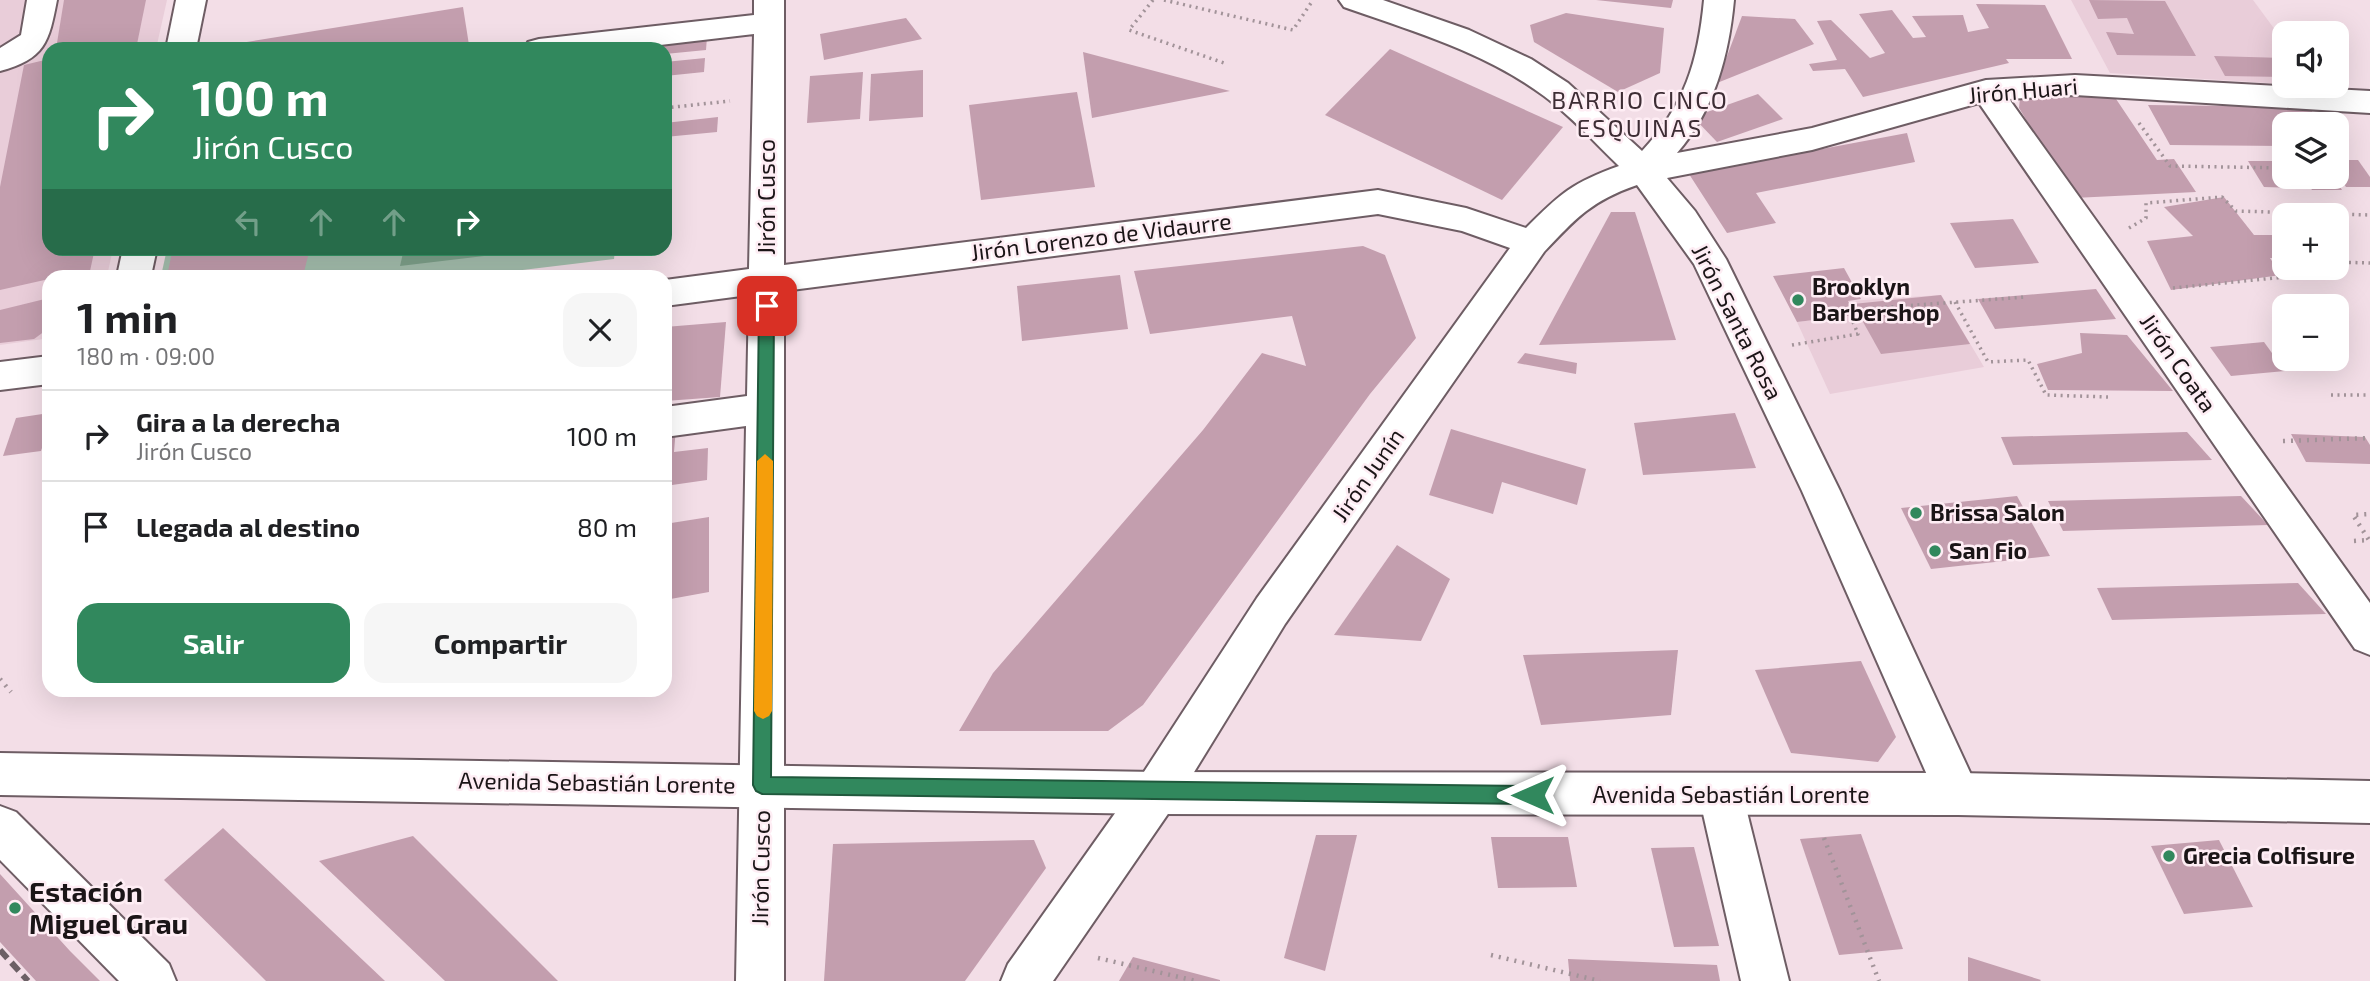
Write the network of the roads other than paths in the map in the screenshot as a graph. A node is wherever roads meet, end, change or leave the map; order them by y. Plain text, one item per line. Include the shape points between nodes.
1 (42, 0) edge
2 (191, 0) edge
3 (1354, 0) edge
4 (1719, 0) edge
5 (769, 12) edge
6 (182, 42) edge
7 (583, 42) edge
8 (0, 61) edge
9 (1986, 90) junction
10 (2370, 102) edge
11 (1643, 170) junction
12 (1532, 243) junction
13 (767, 281) junction
14 (672, 292) edge
15 (42, 371) edge
16 (0, 376) edge
17 (766, 408) junction
18 (672, 421) edge
19 (2370, 636) edge
20 (0, 774) edge
21 (762, 785) junction
22 (1156, 793) junction
23 (1958, 794) junction
24 (1721, 796) junction
25 (2370, 802) edge
26 (0, 828) edge
27 (1037, 964) edge
28 (152, 981) edge
29 (760, 981) edge
30 (1765, 981) edge

1 - 8 street via 35,38
2 - 6 street
3 - 11 street, Jirón Santa Rosa via 1458,37 1520,66 1580,109
4 - 11 street, Jirón Junín via 1698,97 1673,137
5 - 7 street
5 - 13 street, Jirón Cusco
9 - 10 street, Jirón Huari via 2075,85
9 - 11 street, Jirón Huari via 1812,139
9 - 19 street, Jirón Coata
11 - 12 street, Jirón Junín via 1593,188
11 - 23 street, Jirón Santa Rosa via 1709,259 1821,491
12 - 13 street, Jirón Lorenzo de Vidaurre via 1466,220 1378,202
12 - 22 street, Jirón Junín via 1271,611
13 - 14 street, Jirón Lorenzo de Vidaurre
13 - 17 street, Jirón Cusco
15 - 16 street
17 - 18 street
17 - 21 street, Jirón Cusco
20 - 21 street, Avenida Sebastián Lorente
21 - 22 street, Avenida Sebastián Lorente
21 - 29 street, Jirón Cusco
22 - 24 street, Avenida Sebastián Lorente
22 - 27 street, Jirón Junín
23 - 24 street, Avenida Sebastián Lorente
23 - 25 street, Avenida Sebastián Lorente
24 - 30 street
26 - 28 street

